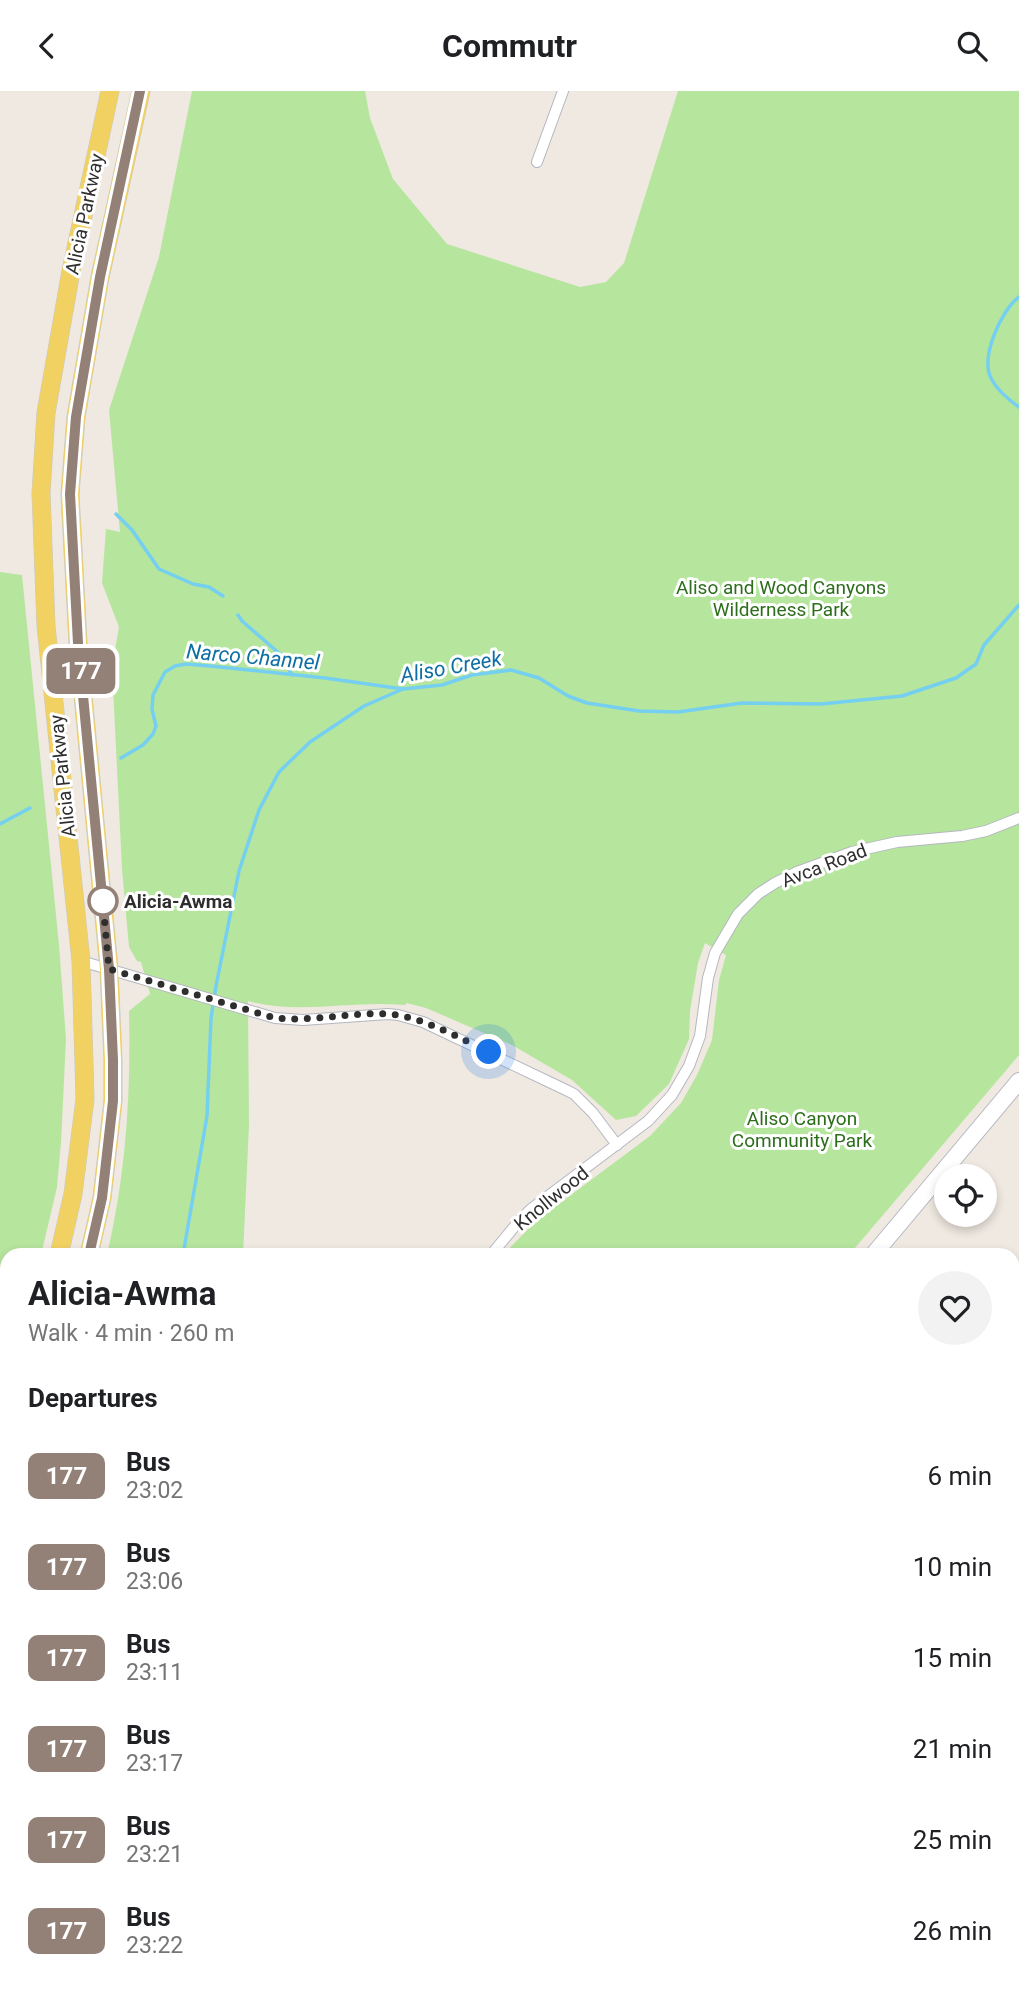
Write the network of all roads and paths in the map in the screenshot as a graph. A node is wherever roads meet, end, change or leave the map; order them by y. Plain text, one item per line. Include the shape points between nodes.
1 (110, 91) edge
2 (141, 91) edge
3 (563, 91) edge
4 (537, 162) dead end
5 (1019, 818) edge
6 (81, 961) junction
7 (109, 969) junction
8 (1019, 1081) edge
9 (617, 1145) junction
10 (61, 1248) edge
11 (91, 1248) edge
12 (496, 1248) edge
13 (879, 1248) edge

1 - 6 main road, Alicia Parkway via 64,310 47,413 41,493 46,626
2 - 7 main road, Alicia Parkway via 97,290 76,417 70,494 78,643
3 - 4 street
5 - 9 street, Avca Road via 962,836 852,852 797,872 758,894 738,914 715,953 700,1036 681,1082 661,1108
6 - 7 street
6 - 10 main road, Alicia Parkway via 85,1099
7 - 9 street via 275,1018 388,1014 424,1022 573,1094
7 - 11 main road, Alicia Parkway via 113,1101 102,1198
8 - 13 main road
9 - 12 street, Knollwood via 531,1209

